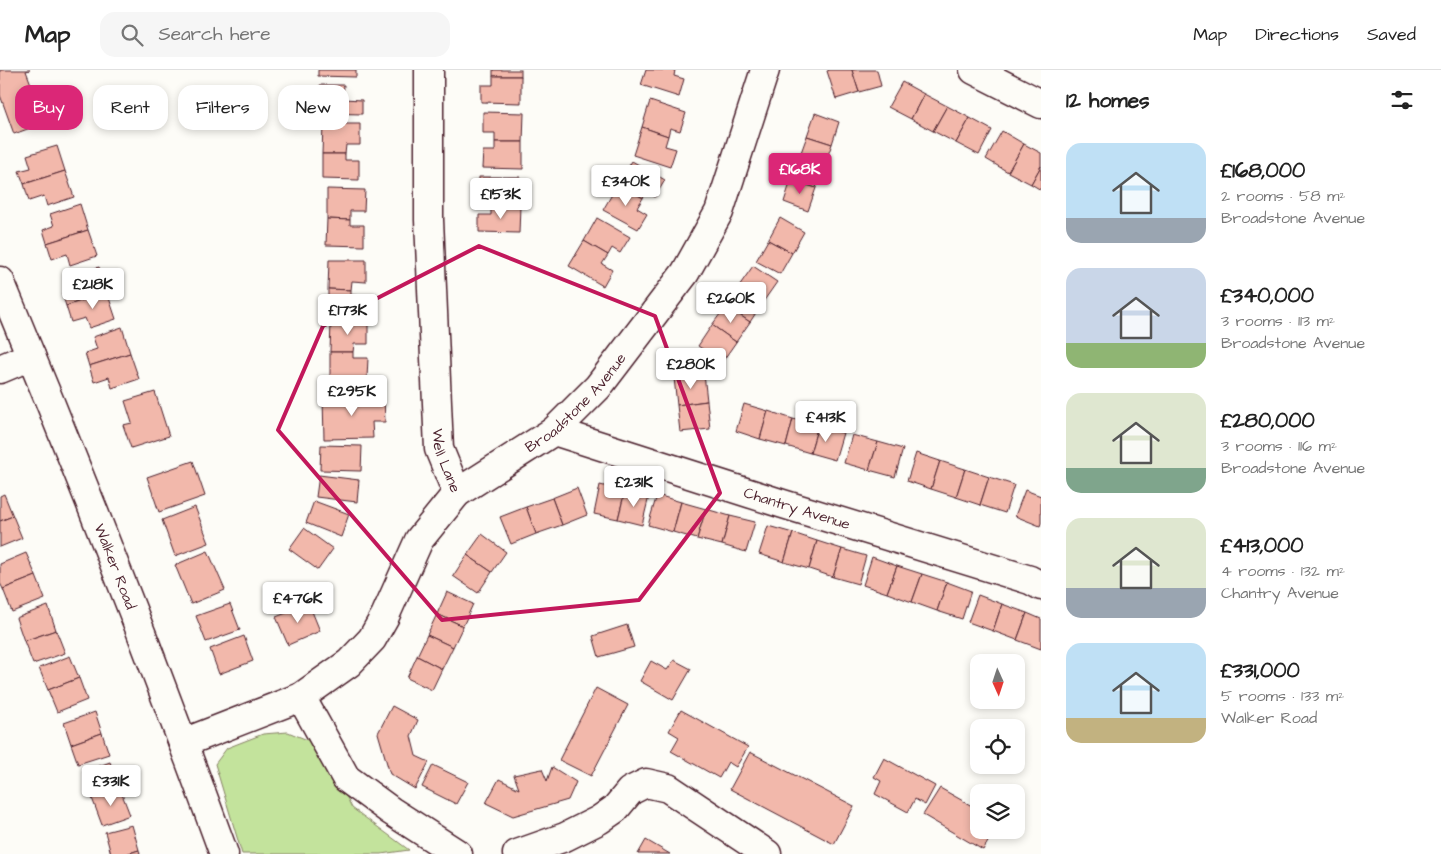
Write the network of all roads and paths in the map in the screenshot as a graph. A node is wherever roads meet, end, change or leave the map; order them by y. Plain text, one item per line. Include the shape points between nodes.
1 (429, 70) edge
2 (765, 70) edge
3 (974, 70) edge
4 (1041, 104) edge
5 (0, 281) edge
6 (31, 356) junction
7 (0, 369) edge
8 (554, 431) junction
9 (457, 493) junction
10 (1041, 586) edge
11 (301, 697) junction
12 (183, 743) junction
13 (224, 854) edge
14 (458, 854) edge
15 (517, 854) edge
16 (767, 854) edge

1 - 9 street, Well Lane via 428,220 439,449
2 - 8 street, Broadstone Avenue via 720,212 685,273 598,387
3 - 4 street
5 - 6 street, Walker Road
6 - 7 street
6 - 12 street, Walker Road
8 - 9 street, Broadstone Avenue
8 - 10 street, Chantry Avenue
9 - 11 street, Well Lane via 419,540 372,639 349,663
11 - 12 street, Well Lane
11 - 14 street via 346,778
12 - 13 street, Walker Road
15 - 16 street via 565,837 599,820 615,809 630,791 646,783 668,788

